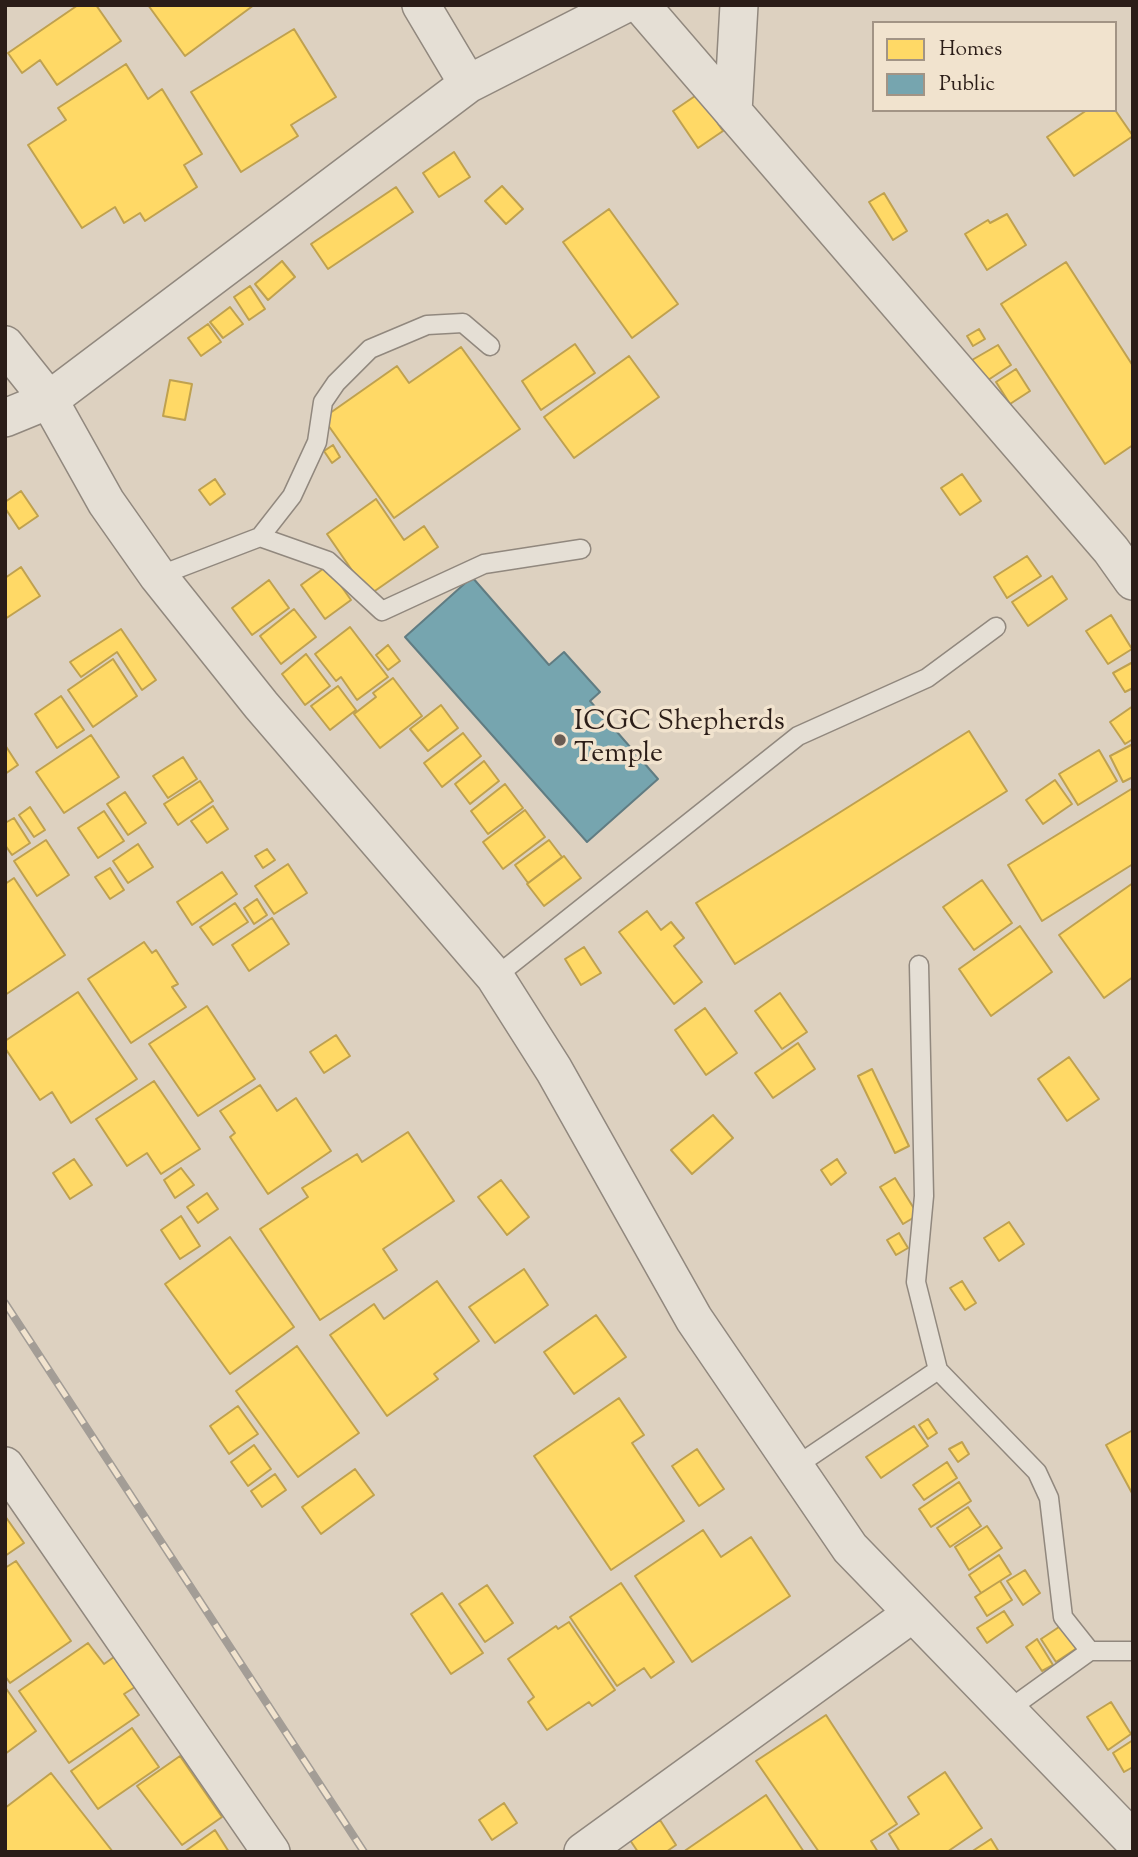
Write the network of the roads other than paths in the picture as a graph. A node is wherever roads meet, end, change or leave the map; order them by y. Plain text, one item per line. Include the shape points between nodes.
1 (421, 5) edge
2 (622, 5) edge
3 (641, 5) edge
4 (738, 5) edge
5 (468, 83) junction
6 (733, 112) junction
7 (5, 345) edge
8 (490, 346) dead end
9 (49, 400) junction
10 (5, 418) edge
11 (260, 537) junction
12 (1122, 542) edge
13 (581, 549) dead end
14 (158, 576) junction
15 (1133, 581) edge
16 (996, 627) dead end
17 (919, 965) dead end
18 (495, 977) junction
19 (939, 1370) junction
20 (5, 1466) edge
21 (793, 1468) junction
22 (913, 1613) junction
23 (1090, 1651) junction
24 (1133, 1651) edge
25 (1008, 1710) junction
26 (1133, 1840) edge
27 (271, 1852) edge
28 (583, 1852) edge

1 - 5 street
2 - 5 street
3 - 6 street
4 - 6 street
5 - 9 street
6 - 12 street
7 - 9 street
8 - 11 lane via 463,323 427,325 370,349 323,402 317,442 307,464 292,496
9 - 10 street
9 - 14 street via 106,502
11 - 13 lane via 328,561 382,611 484,564
11 - 14 lane
12 - 15 street
14 - 18 street via 261,705
16 - 18 lane via 927,678 798,736
17 - 19 lane via 924,1196 916,1282
18 - 21 street via 554,1070 694,1319
19 - 21 lane
19 - 23 lane via 1037,1472 1049,1498 1063,1617
20 - 27 street
21 - 22 street via 850,1548
22 - 25 street
22 - 28 street
23 - 24 lane
23 - 25 lane
25 - 26 street

